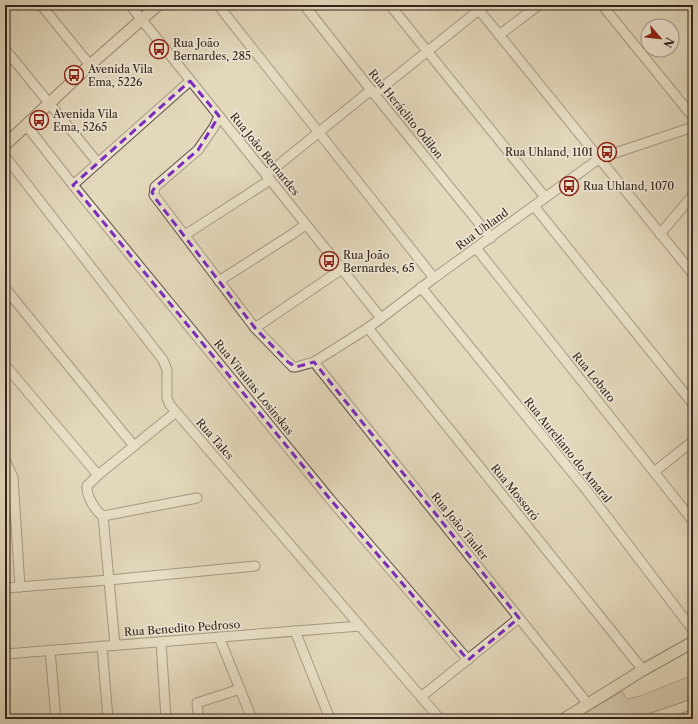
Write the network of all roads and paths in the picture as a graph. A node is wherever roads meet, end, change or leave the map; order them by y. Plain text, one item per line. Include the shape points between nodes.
1 (41, 5) edge
2 (130, 5) edge
3 (158, 5) edge
4 (218, 5) edge
5 (304, 5) edge
6 (390, 5) edge
7 (539, 5) edge
8 (602, 5) edge
9 (477, 8) edge
10 (142, 20) junction
11 (499, 35) junction
12 (5, 50) edge
13 (427, 52) junction
14 (90, 65) junction
15 (190, 81) junction
16 (372, 92) junction
17 (49, 103) junction
18 (219, 116) junction
19 (693, 117) edge
20 (26, 125) junction
21 (693, 127) edge
22 (319, 132) junction
23 (5, 145) edge
24 (5, 156) edge
25 (600, 158) junction
26 (98, 163) junction
27 (268, 178) junction
28 (73, 185) junction
29 (693, 195) edge
30 (545, 197) junction
31 (534, 206) junction
32 (305, 225) junction
33 (660, 234) junction
34 (185, 235) junction
35 (491, 238) junction
36 (476, 248) junction
37 (342, 270) junction
38 (693, 274) edge
39 (434, 278) junction
40 (219, 281) junction
41 (421, 287) junction
42 (5, 288) edge
43 (381, 318) junction
44 (256, 328) junction
45 (368, 328) junction
46 (314, 362) junction
47 (5, 364) edge
48 (693, 404) edge
49 (176, 412) junction
50 (693, 441) edge
51 (134, 446) junction
52 (5, 461) edge
53 (654, 472) junction
54 (98, 475) junction
55 (197, 498) dead end
56 (103, 516) junction
57 (693, 521) edge
58 (255, 566) dead end
59 (109, 580) junction
60 (20, 587) junction
61 (5, 588) edge
62 (519, 618) junction
63 (360, 626) junction
64 (693, 630) edge
65 (295, 631) junction
66 (219, 637) junction
67 (161, 642) junction
68 (693, 642) edge
69 (115, 645) junction
70 (102, 646) junction
71 (50, 650) junction
72 (5, 654) edge
73 (468, 660) junction
74 (643, 670) junction
75 (240, 689) junction
76 (421, 697) junction
77 (588, 704) junction
78 (693, 704) edge
79 (198, 712) dead end
80 (56, 719) edge
81 (108, 719) edge
82 (166, 719) edge
83 (252, 719) edge
84 (330, 719) edge
85 (440, 719) edge
86 (564, 719) edge
87 (649, 719) edge

1 - 14 street
2 - 10 street, Rua João Bernardes
3 - 10 main road
4 - 22 street
5 - 16 street, Rua Heráclito Odilon
6 - 13 street
7 - 11 street
8 - 19 street
9 - 11 street
9 - 13 street
10 - 14 main road
10 - 15 street, Rua João Bernardes
11 - 25 street
12 - 17 street
13 - 16 street
13 - 30 street
14 - 17 main road
15 - 18 street, Rua João Bernardes
15 - 26 street
16 - 22 street
16 - 35 street, Rua Heráclito Odilon
17 - 20 main road
17 - 26 street
18 - 27 street, Rua João Bernardes
18 - 34 street via 198,150 154,190 155,198
20 - 23 main road
20 - 28 street, Rua Vitautas Losinskas
21 - 25 street, Rua Uhland
22 - 27 street
22 - 39 street
24 - 49 street, Rua Tales via 162,360 167,370 167,398
25 - 30 street, Rua Uhland
25 - 33 street
26 - 28 street
27 - 32 street, Rua João Bernardes
27 - 34 street
28 - 73 street, Rua Vitautas Losinskas via 330,499
29 - 33 street
30 - 31 street, Rua Uhland
31 - 35 street, Rua Uhland
31 - 48 street
32 - 37 street, Rua João Bernardes
32 - 40 street
33 - 38 street
34 - 40 street
35 - 36 street, Rua Uhland
36 - 39 street, Rua Uhland
36 - 53 street, Rua Lobato
37 - 43 street, Rua João Bernardes
37 - 44 street
39 - 41 street, Rua Uhland
40 - 44 street
41 - 43 street, Rua Uhland
41 - 64 street, Rua Aureliano do Amaral via 588,492
42 - 51 street
43 - 45 street, Rua Uhland
44 - 46 street, Rua Uhland via 293,367
45 - 46 street, Rua Uhland
45 - 74 street, Rua Mossoró
46 - 62 street, Rua João Tauler
47 - 54 street
49 - 51 street
49 - 63 street, Rua Tales
50 - 53 street
51 - 54 street
52 - 60 street via 14,477
53 - 57 street, Rua Lobato
54 - 56 street via 88,484 87,489
55 - 56 street
56 - 59 street
58 - 59 street
59 - 60 street
59 - 69 street
60 - 61 street
62 - 73 street
62 - 77 street, Rua João Tauler
63 - 65 street, Rua Benedito Pedroso
63 - 76 street, Rua Tales
65 - 66 street, Rua Benedito Pedroso
65 - 84 street
66 - 67 street, Rua Benedito Pedroso
66 - 75 street
67 - 69 street, Rua Benedito Pedroso
67 - 82 street
68 - 74 main road
69 - 70 street, Rua Benedito Pedroso
70 - 71 street, Rua Benedito Pedroso
70 - 81 street
71 - 72 street, Rua Benedito Pedroso
71 - 80 street
73 - 76 street
74 - 77 main road
75 - 79 street via 197,703
75 - 83 street
76 - 85 street, Rua Tales
77 - 86 main road
78 - 87 street

